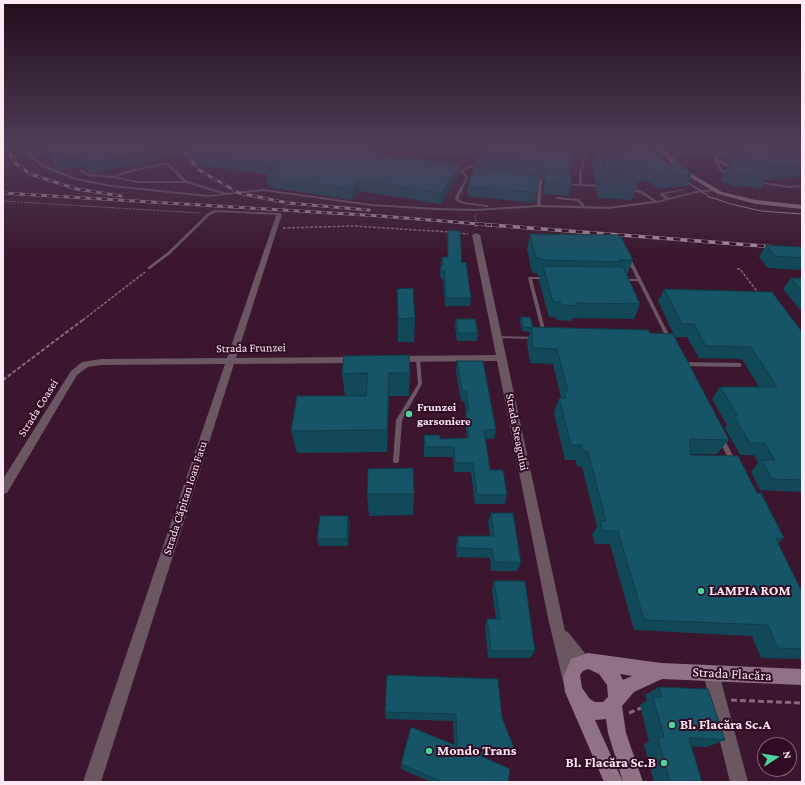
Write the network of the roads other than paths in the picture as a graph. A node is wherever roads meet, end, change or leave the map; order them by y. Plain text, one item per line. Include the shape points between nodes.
1 (114, 185) edge
2 (194, 185) edge
3 (464, 185) edge
4 (540, 185) edge
5 (576, 185) edge
6 (580, 185) joint
7 (705, 185) edge
8 (783, 185) edge
9 (607, 186) edge
10 (802, 186) edge
11 (625, 188) edge
12 (684, 190) dead end
13 (713, 190) junction
14 (227, 195) junction
15 (557, 198) dead end
16 (668, 199) junction
17 (656, 202) junction
18 (539, 206) junction
19 (802, 207) edge
20 (500, 208) junction
21 (584, 208) junction
22 (279, 214) joint
23 (476, 235) road end
24 (626, 252) edge
25 (149, 268) road end
26 (554, 278) edge
27 (616, 280) edge
28 (639, 280) junction
29 (498, 337) junction
30 (662, 340) edge
31 (670, 340) junction
32 (673, 346) edge
33 (502, 358) junction
34 (679, 358) edge
35 (387, 359) edge
36 (418, 359) junction
37 (363, 360) edge
38 (229, 361) junction
39 (85, 364) joint
40 (682, 364) junction
41 (740, 366) dead end
42 (686, 371) edge
43 (719, 434) edge
44 (396, 461) dead end
45 (737, 469) edge
46 (3, 489) edge
47 (558, 629) junction
48 (590, 663) junction
49 (662, 671) junction
50 (711, 673) junction
51 (802, 677) edge
52 (575, 692) junction
53 (615, 702) junction
54 (92, 782) edge
55 (614, 782) edge
56 (633, 782) edge
57 (739, 782) edge

1 - 14 lane via 208,196
2 - 14 lane
3 - 20 lane via 457,197 458,201
4 - 18 lane
5 - 6 lane
6 - 9 lane
7 - 13 main road
8 - 10 lane
11 - 17 lane via 641,192
12 - 16 lane via 661,194
13 - 16 lane
13 - 19 main road via 756,202
14 - 20 lane via 263,190 371,205 475,210
15 - 21 lane via 578,200
16 - 17 lane
17 - 21 lane
18 - 20 lane
18 - 21 lane
22 - 25 lane via 215,211
22 - 38 street, Strada Căpitan Ioan Fatu
23 - 29 street, Strada Steagului
24 - 28 lane
26 - 29 lane via 530,278 545,338
27 - 28 lane
28 - 31 lane
29 - 33 street, Strada Steagului
30 - 31 lane
31 - 32 lane
33 - 36 street
33 - 47 street, Strada Steagului
34 - 40 lane
35 - 36 street
36 - 44 lane via 420,384 398,420
37 - 38 street, Strada Frunzei
38 - 39 street, Strada Frunzei
38 - 54 street, Strada Căpitan Ioan Fatu
39 - 46 street, Strada Coasei via 74,373
40 - 41 lane
40 - 42 lane
43 - 45 lane
47 - 48 street, Strada Steagului via 575,654
47 - 52 street, Strada Steagului
48 - 49 main road, Strada Flacăra
48 - 52 main road via 577,665 573,671
48 - 53 main road via 605,668 613,678 617,690
49 - 50 main road, Strada Flacăra
49 - 53 main road, Strada Flacăra via 628,686
50 - 51 main road, Strada Flacăra
50 - 57 street
52 - 53 main road, Strada Flacăra via 588,708 600,712 608,710
52 - 55 main road, Strada Steagului
53 - 56 main road via 616,723

